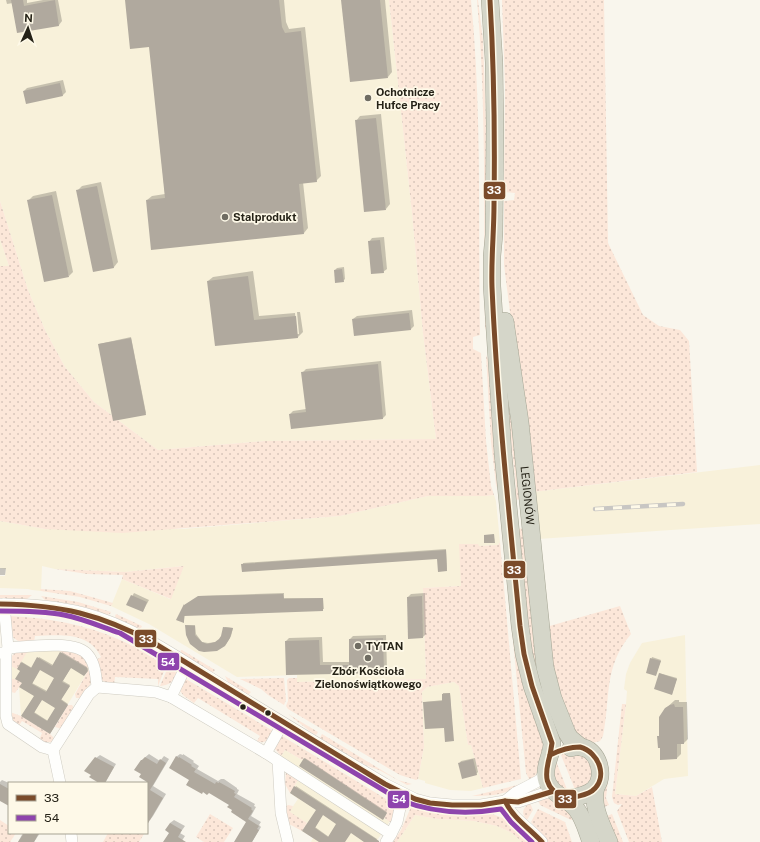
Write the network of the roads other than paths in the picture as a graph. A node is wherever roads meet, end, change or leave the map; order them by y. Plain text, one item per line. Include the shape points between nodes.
1 (490, 0) edge
2 (494, 235) junction
3 (2, 604) edge
4 (5, 651) edge
5 (187, 664) junction
6 (97, 687) junction
7 (171, 697) junction
8 (283, 723) junction
9 (581, 747) junction
10 (52, 750) junction
11 (266, 753) junction
12 (550, 755) junction
13 (278, 761) junction
14 (545, 772) junction
15 (60, 782) edge
16 (596, 788) junction
17 (403, 794) junction
18 (560, 795) junction
19 (505, 801) junction
20 (388, 838) edge
21 (288, 842) edge
22 (542, 842) edge
23 (591, 842) edge
24 (609, 842) edge

1 - 2 highway, LEGIONÓW via 495,74
2 - 9 highway, LEGIONÓW via 520,422 545,667 567,733
2 - 12 highway, LEGIONÓW via 492,281 498,388 520,626 532,686 552,743
3 - 4 street
3 - 5 street via 46,606 103,619 128,630
4 - 6 street via 65,645 77,647 91,659
4 - 10 street via 8,724 42,748
5 - 7 street
5 - 8 street
6 - 7 street via 156,692
6 - 10 street via 89,694
7 - 11 street
8 - 11 street
8 - 17 street
9 - 12 highway via 567,748
9 - 16 highway via 593,754 600,764 600,777
10 - 15 street
11 - 13 street
12 - 14 highway
13 - 20 street
13 - 21 street via 281,814
14 - 18 highway via 547,783
14 - 19 street via 540,780
16 - 18 highway via 585,794
16 - 24 highway via 595,806
17 - 19 street via 430,803 452,805 481,805
17 - 20 street via 397,822
18 - 19 street via 545,792 518,802
18 - 23 highway via 579,812
19 - 22 street via 511,812

